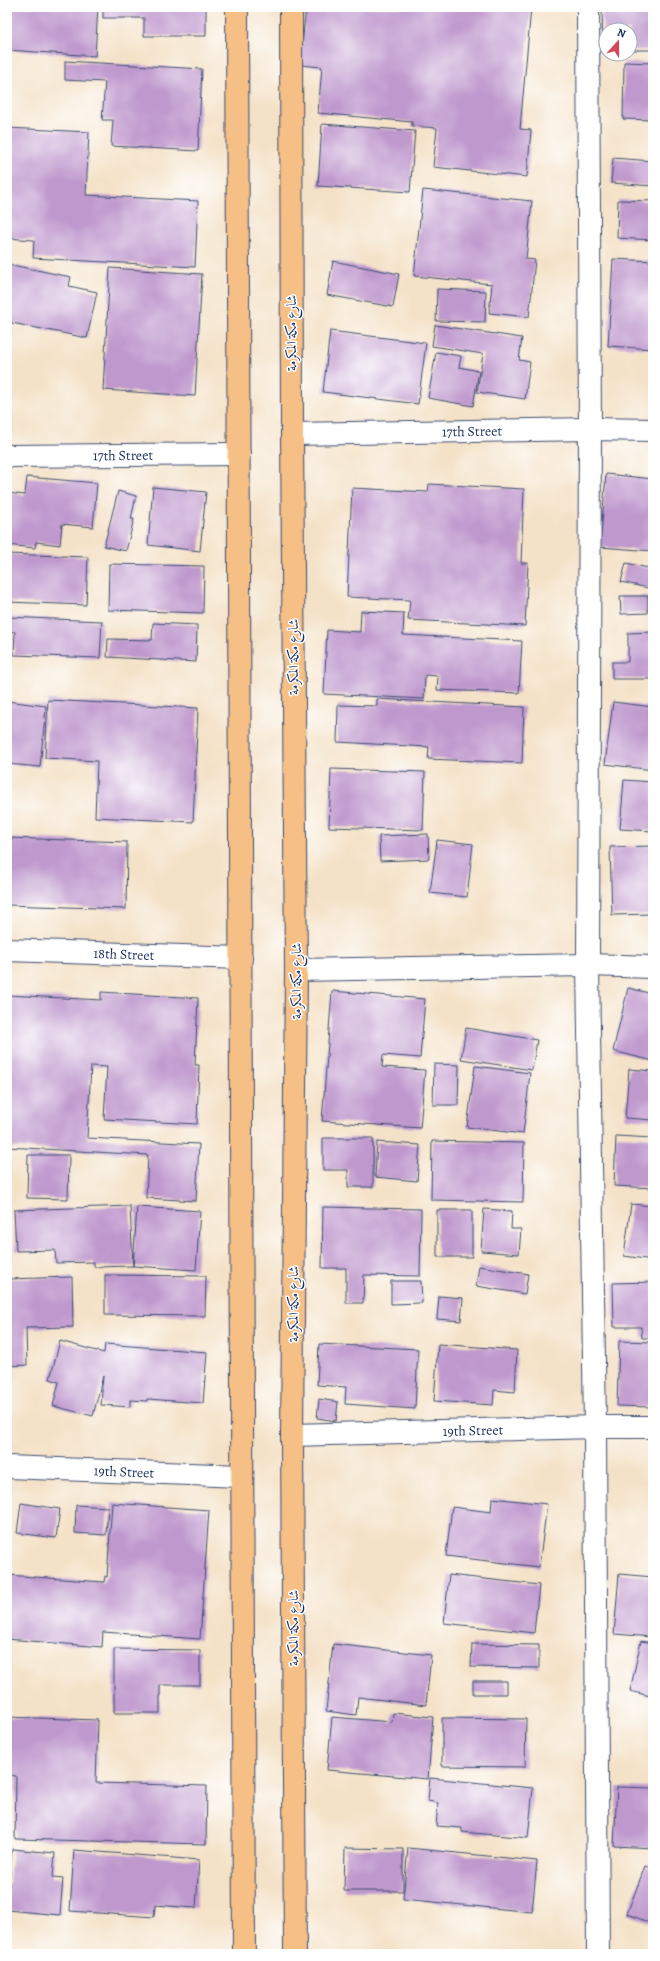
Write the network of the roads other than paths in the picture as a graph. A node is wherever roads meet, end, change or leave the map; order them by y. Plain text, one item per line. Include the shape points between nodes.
1 (237, 7) edge
2 (291, 7) edge
3 (588, 7) edge
4 (590, 429) junction
5 (653, 430) edge
6 (292, 434) junction
7 (239, 454) junction
8 (7, 456) edge
9 (7, 950) edge
10 (241, 958) junction
11 (588, 965) junction
12 (653, 967) edge
13 (296, 970) junction
14 (595, 1427) junction
15 (653, 1428) edge
16 (292, 1435) junction
17 (7, 1466) edge
18 (241, 1476) junction
19 (244, 1954) edge
20 (295, 1954) edge
21 (598, 1954) edge

1 - 7 main road
2 - 6 main road, شارع مكة المكرمة
3 - 4 street
4 - 5 street, 17th Street
4 - 6 street, 17th Street
4 - 11 street
6 - 13 main road, شارع مكة المكرمة
7 - 8 street, 17th Street
7 - 10 main road
9 - 10 street, 18th Street
10 - 18 main road
11 - 12 street
11 - 13 street
11 - 14 street
13 - 16 main road, شارع مكة المكرمة
14 - 15 street, 19th Street
14 - 16 street, 19th Street
14 - 21 street
16 - 20 main road, شارع مكة المكرمة
17 - 18 street, 19th Street
18 - 19 main road

